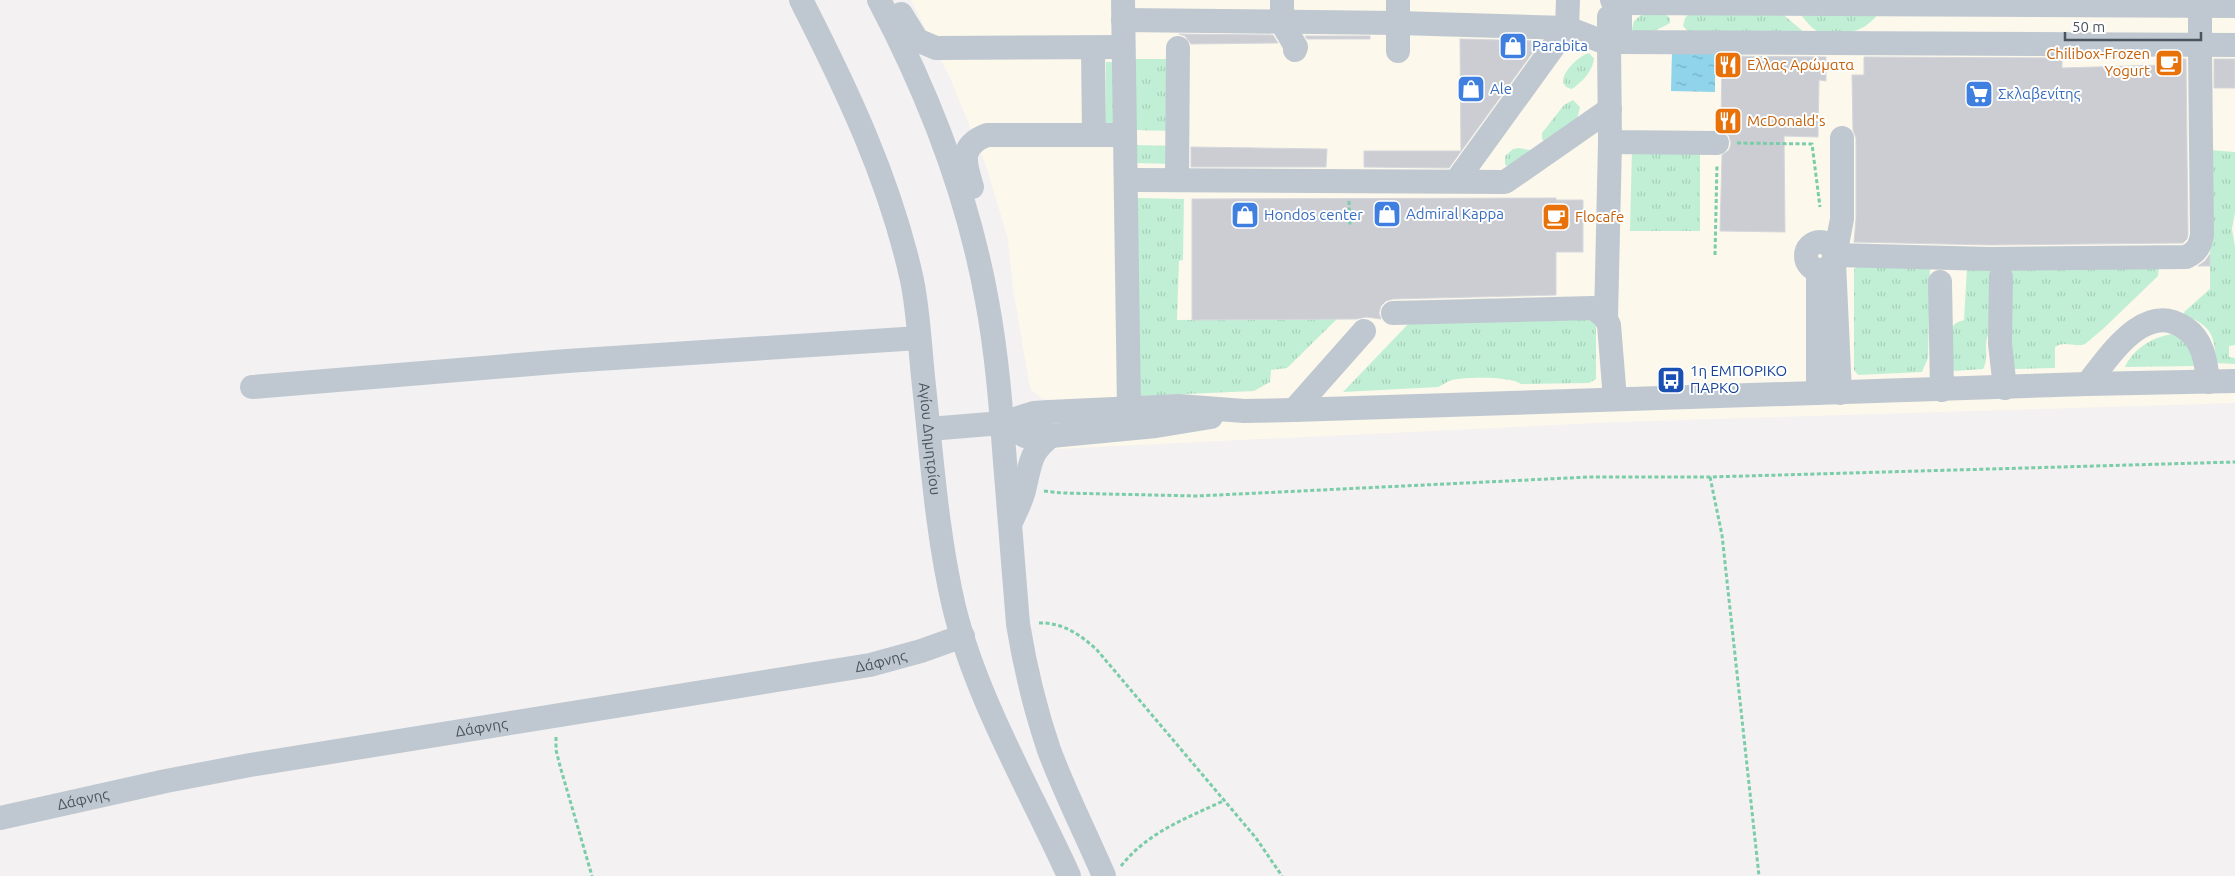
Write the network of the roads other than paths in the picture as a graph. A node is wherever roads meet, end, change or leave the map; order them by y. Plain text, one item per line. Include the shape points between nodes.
1 (800, 0) edge
2 (879, 0) edge
3 (893, 0) edge
4 (1398, 0) edge
5 (1568, 0) edge
6 (2200, 0) edge
7 (1614, 1) edge
8 (2235, 6) edge
9 (1122, 10) edge
10 (1282, 11) edge
11 (1398, 23) junction
12 (1567, 28) junction
13 (1614, 43) junction
14 (2235, 46) edge
15 (1123, 47) junction
16 (1178, 48) dead end
17 (1093, 49) junction
18 (1295, 50) dead end
19 (1398, 51) dead end
20 (1610, 109) junction
21 (1094, 135) junction
22 (1125, 135) junction
23 (1842, 138) dead end
24 (1610, 142) junction
25 (1717, 143) road end
26 (1136, 180) dead end
27 (1177, 180) junction
28 (1457, 180) junction
29 (1828, 258) junction
30 (2001, 277) dead end
31 (1940, 282) dead end
32 (985, 288) junction
33 (1392, 313) dead end
34 (1606, 319) junction
35 (1364, 331) dead end
36 (920, 338) junction
37 (2235, 381) edge
38 (2208, 382) junction
39 (2087, 384) junction
40 (252, 387) dead end
41 (2005, 388) junction
42 (1942, 390) junction
43 (1829, 393) junction
44 (1615, 400) junction
45 (1129, 408) junction
46 (1294, 410) junction
47 (1244, 411) junction
48 (1002, 423) junction
49 (929, 429) junction
50 (1051, 436) junction
51 (1010, 526) junction
52 (962, 636) junction
53 (0, 818) edge
54 (1111, 873) edge
55 (1069, 876) edge

1 - 36 street, Αγίου Δημητρίου via 852,102 886,190 912,281
2 - 32 street via 941,136 965,208
3 - 17 street via 917,40 936,48
4 - 11 street
5 - 12 street
6 - 29 street, bridge via 2202,227 2201,242 2194,253 2181,258 2120,259
7 - 8 street
7 - 13 street
9 - 10 street
9 - 15 street
10 - 11 street
10 - 18 street
11 - 12 street
11 - 19 street
12 - 13 street
12 - 28 street
13 - 14 street
13 - 20 street
15 - 17 street
15 - 22 street
16 - 27 street
17 - 21 street
20 - 24 street
20 - 28 street via 1505,182
21 - 22 street
21 - 32 street via 987,135 976,140 969,149 964,164 988,246 989,272
22 - 45 street
23 - 29 street via 1842,219
24 - 25 street
24 - 34 street
26 - 27 street
27 - 28 street
29 - 43 street
30 - 41 street via 2000,344
31 - 42 street
32 - 48 street via 998,366
33 - 34 street via 1588,307 1598,310
34 - 44 street via 1611,338
35 - 46 street
36 - 40 street via 567,361
36 - 49 street, Αγίου Δημητρίου
37 - 38 street
38 - 39 street
38 - 39 street via 2205,354 2189,330 2175,322 2156,319 2132,333
39 - 41 street
41 - 42 street
42 - 43 street
43 - 44 street
44 - 46 street
45 - 47 street via 1179,406
45 - 48 street via 1034,413
46 - 47 street
47 - 50 street via 1156,426
48 - 49 street
48 - 50 street via 1026,436
48 - 51 street
49 - 52 street, Αγίου Δημητρίου via 948,576
50 - 51 street via 1034,455 1027,470 1025,486
51 - 54 street via 1018,624 1033,697 1064,787
52 - 53 street, Δάφνης via 870,665 184,777
52 - 55 street, Αγίου Δημητρίου via 982,690

